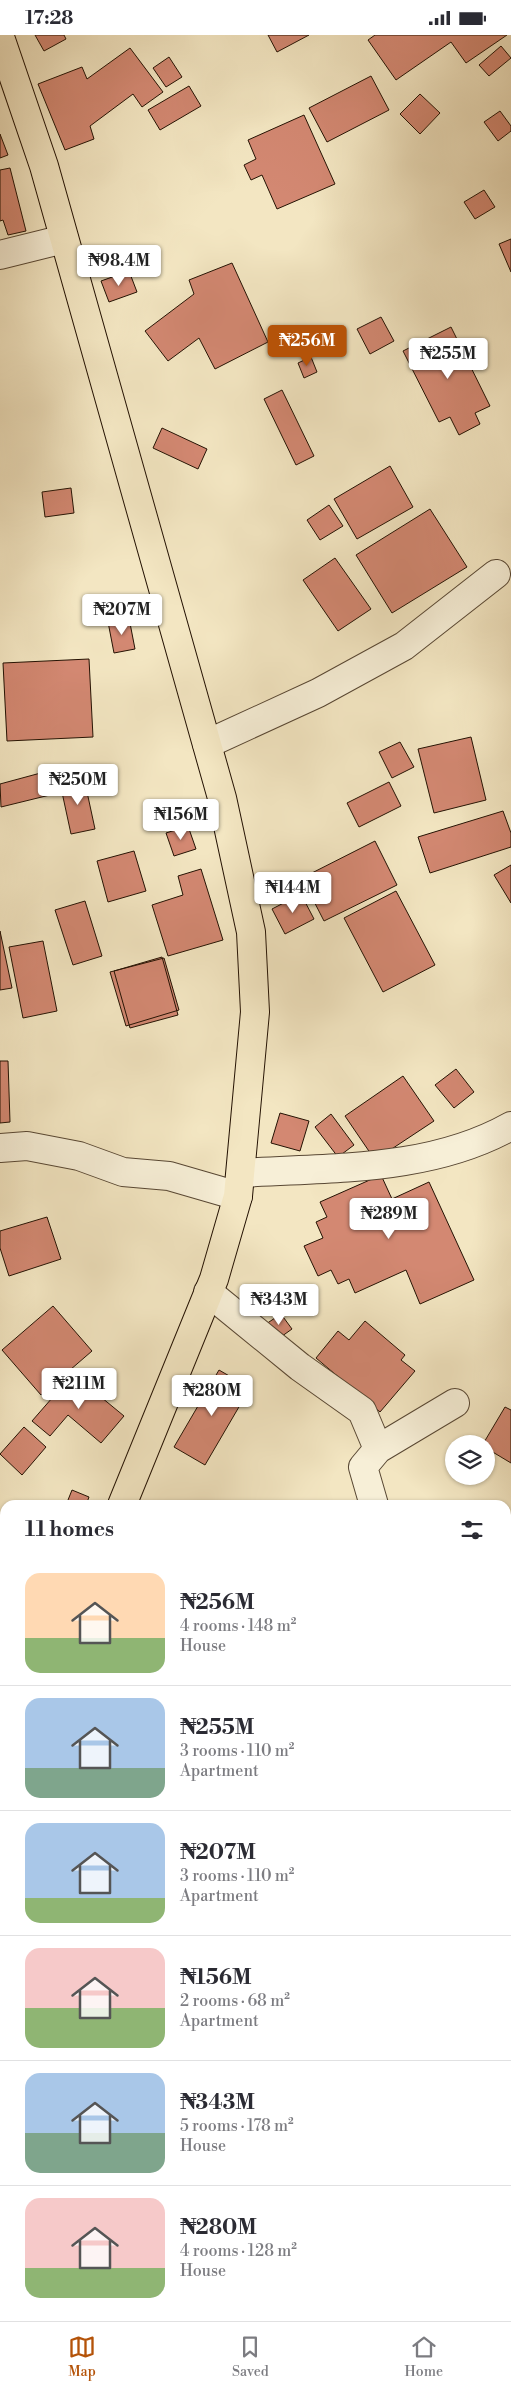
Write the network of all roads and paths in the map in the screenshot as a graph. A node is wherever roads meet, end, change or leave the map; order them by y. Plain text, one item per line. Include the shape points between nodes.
1 (0, 37) edge
2 (64, 239) junction
3 (0, 255) edge
4 (496, 574) dead end
5 (207, 745) junction
6 (511, 1126) edge
7 (0, 1148) edge
8 (240, 1185) junction
9 (208, 1292) junction
10 (455, 1403) dead end
11 (378, 1449) junction
12 (124, 1500) edge
13 (373, 1500) edge

1 - 2 main road via 44,166
2 - 3 street
2 - 5 main road
4 - 5 street via 404,646 336,685
5 - 8 main road via 251,932 255,1012
6 - 8 street via 465,1147 393,1164
7 - 8 street via 27,1146 79,1156 123,1172
8 - 9 main road
9 - 11 street via 300,1367 362,1411
9 - 12 main road
10 - 11 street
11 - 13 street via 363,1467

